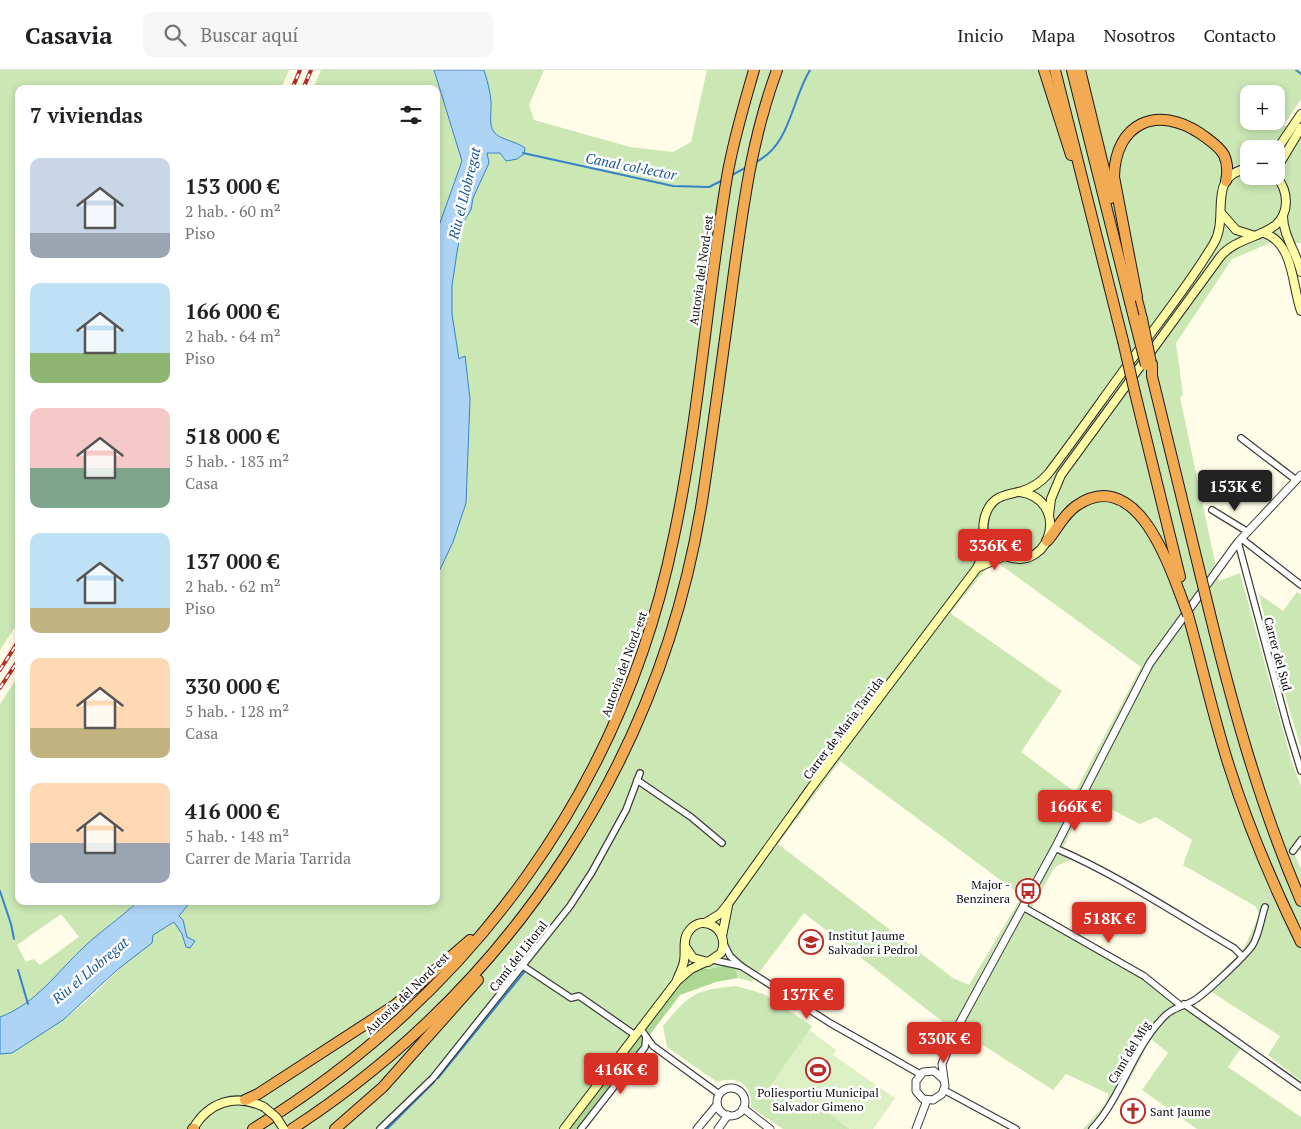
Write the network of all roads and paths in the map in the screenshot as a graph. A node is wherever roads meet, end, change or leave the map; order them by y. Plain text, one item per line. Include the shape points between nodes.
1 (746, 70) edge
2 (754, 70) edge
3 (777, 70) edge
4 (783, 70) edge
5 (1044, 70) edge
6 (1055, 70) edge
7 (1072, 70) edge
8 (1080, 70) edge
9 (766, 100) junction
10 (1301, 114) edge
11 (1301, 128) edge
12 (735, 133) junction
13 (1301, 136) edge
14 (1283, 140) edge
15 (1288, 148) junction
16 (1285, 154) edge
17 (1240, 171) edge
18 (1226, 181) junction
19 (1281, 185) edge
20 (1088, 199) junction
21 (1221, 212) junction
22 (1282, 216) junction
23 (1264, 233) junction
24 (1254, 235) junction
25 (1301, 272) edge
26 (1133, 300) junction
27 (1301, 311) edge
28 (1149, 364) junction
29 (1241, 438) dead end
30 (1300, 476) edge
31 (1018, 492) junction
32 (1212, 510) dead end
33 (1049, 515) junction
34 (1248, 532) junction
35 (985, 534) junction
36 (1240, 540) junction
37 (1047, 541) junction
38 (1004, 556) junction
39 (977, 568) junction
40 (1301, 585) edge
41 (1181, 591) junction
42 (1301, 771) edge
43 (640, 773) dead end
44 (637, 780) junction
45 (1301, 840) edge
46 (722, 843) dead end
47 (1055, 848) junction
48 (1294, 851) tunnel mouth
49 (1301, 901) edge
50 (728, 904) junction
51 (1023, 907) junction
52 (1265, 907) tunnel mouth
53 (502, 911) junction
54 (705, 923) junction
55 (517, 926) junction
56 (722, 936) junction
57 (1301, 942) edge
58 (724, 944) junction
59 (685, 946) junction
60 (1242, 956) junction
61 (710, 961) junction
62 (524, 966) junction
63 (741, 966) junction
64 (676, 981) junction
65 (1182, 1004) junction
66 (638, 1032) junction
67 (646, 1037) junction
68 (653, 1046) junction
69 (644, 1047) junction
70 (942, 1064) junction
71 (930, 1070) junction
72 (920, 1074) junction
73 (943, 1079) junction
74 (1301, 1087) edge
75 (944, 1090) junction
76 (719, 1094) junction
77 (245, 1100) junction
78 (927, 1100) junction
79 (717, 1105) junction
80 (743, 1108) junction
81 (728, 1115) junction
82 (193, 1129) edge
83 (253, 1129) edge
84 (284, 1129) edge
85 (292, 1129) edge
86 (336, 1129) edge
87 (380, 1129) edge
88 (564, 1129) edge
89 (581, 1129) edge
90 (698, 1129) edge
91 (718, 1129) edge
92 (770, 1129) edge
93 (916, 1129) edge
94 (1016, 1129) edge
95 (1092, 1129) edge

1 - 12 highway
2 - 12 highway, Autovia del Nord-est
3 - 9 highway
4 - 9 highway
5 - 20 highway
6 - 20 highway
7 - 26 highway
8 - 26 highway
9 - 55 highway via 753,145 700,512 669,640 640,719 603,795 560,868
10 - 14 main road
11 - 15 main road
12 - 53 highway, Autovia del Nord-est via 680,506 652,624 621,710 585,784 548,847
13 - 15 street
15 - 16 main road
17 - 18 main road
18 - 21 main road via 1220,197
18 - 26 highway via 1228,166 1223,153 1184,124 1165,119 1152,120 1136,127 1124,138 1116,158 1114,178
19 - 22 main road via 1286,199
20 - 41 highway, bridge
21 - 24 main road via 1236,230
21 - 31 main road via 1215,241 1162,319 1048,474 1037,484
22 - 23 main road
22 - 25 main road via 1284,230
23 - 24 main road
23 - 27 main road via 1277,240 1285,253
24 - 33 main road via 1226,250 1168,326 1061,475 1050,499
26 - 28 highway, bridge
26 - 28 highway, bridge via 1142,318
28 - 49 highway, bridge via 1232,705 1256,785
29 - 30 street
30 - 34 street
31 - 33 main road via 1037,498
31 - 35 main road via 1001,496 991,505 985,517
32 - 34 street
33 - 37 main road
34 - 36 street
35 - 38 main road via 992,548
35 - 39 main road via 984,555
36 - 40 street
36 - 42 street, Carrer del Sud
36 - 47 street via 1150,663
37 - 38 main road via 1029,557 1016,559
37 - 41 highway via 1064,518 1084,501 1098,497 1117,499 1149,526
38 - 39 main road
39 - 50 main road, Carrer de Maria Tarrida
41 - 57 highway, bridge via 1238,792 1262,857
43 - 44 street, Camí del Litoral
44 - 46 street
44 - 62 street, Camí del Litoral via 626,810 592,872
45 - 48 street
47 - 51 street
47 - 60 street via 1144,895 1234,948
50 - 54 main road, Carrer de Maria Tarrida via 720,914
50 - 56 main road, Carrer de Maria Tarrida
51 - 65 street via 1144,976
51 - 70 street via 958,1026
52 - 60 street, Camí del Mig via 1252,946
53 - 77 highway via 395,1006
53 - 83 highway, Autovia del Nord-est via 449,972 395,1024 335,1073
54 - 56 main road via 716,927
54 - 59 main road via 696,924 690,930 685,937
55 - 85 highway via 467,984 407,1041 349,1089
55 - 86 highway via 471,989 420,1047
56 - 58 main road
58 - 61 main road via 720,954
58 - 63 street via 730,956
59 - 61 main road via 692,958
59 - 64 main road via 684,962
60 - 65 street, Camí del Mig via 1193,1002
61 - 63 street
61 - 64 main road via 691,969
62 - 66 street via 571,998 579,996
62 - 87 street, Camí del Litoral via 433,1078
63 - 72 street via 830,1023
64 - 66 main road
65 - 74 street
65 - 95 street, Camí del Mig via 1156,1026 1104,1116
66 - 67 street
66 - 88 main road
67 - 68 street
67 - 69 street
68 - 69 street
68 - 76 street
69 - 89 street
70 - 71 street
70 - 73 street
71 - 72 street
71 - 73 street
72 - 78 street via 915,1088 919,1096
73 - 75 street
75 - 78 street via 938,1098
75 - 94 street
76 - 79 street
76 - 80 street via 728,1088 738,1089 745,1100
77 - 82 main road via 211,1108
77 - 84 main road, bridge via 264,1107
78 - 93 street
79 - 81 street
79 - 90 street
80 - 81 street
80 - 92 street
81 - 91 street

